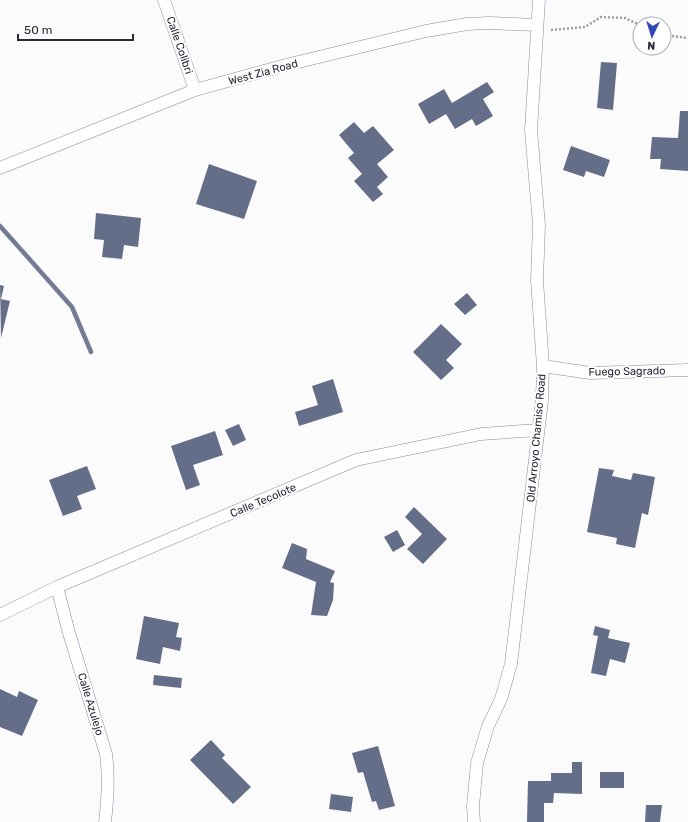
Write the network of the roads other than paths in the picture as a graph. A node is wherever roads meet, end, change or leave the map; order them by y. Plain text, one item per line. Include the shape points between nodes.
1 (164, 0) edge
2 (539, 0) edge
3 (541, 28) junction
4 (195, 90) junction
5 (0, 168) edge
6 (542, 366) junction
7 (688, 370) edge
8 (538, 430) junction
9 (57, 587) junction
10 (0, 615) edge
11 (105, 822) edge
12 (474, 822) edge

1 - 4 street, Calle Colibri
2 - 3 street, Old Arroyo Chamiso Road
3 - 4 street, West Zia Road via 489,23 426,31
3 - 6 street, Old Arroyo Chamiso Road via 531,130 539,226 537,280
4 - 5 street, West Zia Road
6 - 7 street, Fuego Sagrado via 590,373
6 - 8 street, Old Arroyo Chamiso Road
8 - 9 street, Calle Tecolote via 481,434 356,460
8 - 12 street, Old Arroyo Chamiso Road via 511,664 502,699 488,726 477,763
9 - 10 street, Calle Tecolote
9 - 11 street, Calle Azulejo via 106,754 109,796

